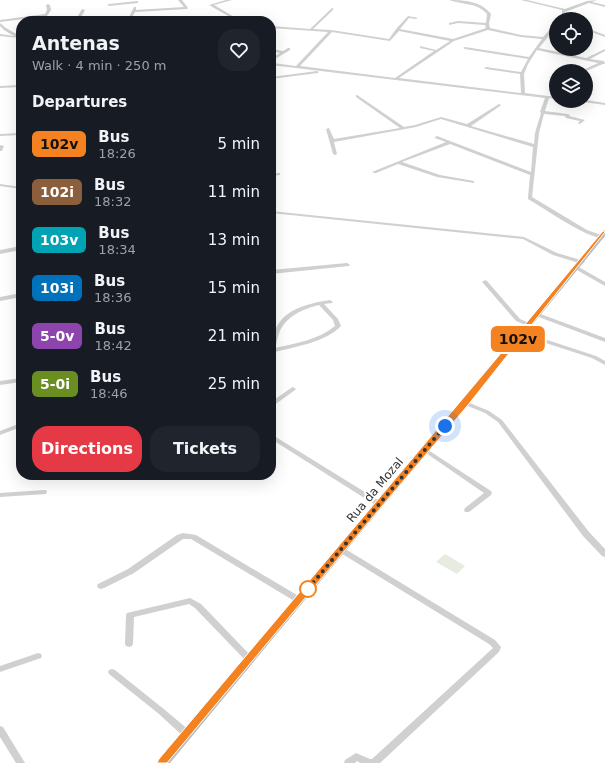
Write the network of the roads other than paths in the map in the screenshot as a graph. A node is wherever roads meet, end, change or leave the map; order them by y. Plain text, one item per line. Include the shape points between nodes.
1 (180, 0) edge
2 (230, 0) edge
3 (451, 0) edge
4 (523, 0) edge
5 (595, 0) edge
6 (138, 1) edge
7 (223, 1) edge
8 (466, 1) edge
9 (588, 2) junction
10 (48, 5) dead end
11 (109, 5) dead end
12 (562, 5) dead end
13 (605, 6) edge
14 (332, 9) dead end
15 (559, 9) junction
16 (82, 10) dead end
17 (565, 10) joint
18 (134, 11) junction
19 (38, 16) edge
20 (79, 16) edge
21 (131, 16) edge
22 (230, 16) edge
23 (416, 18) dead end
24 (16, 19) edge
25 (0, 21) edge
26 (0, 24) edge
27 (450, 24) dead end
28 (488, 26) junction
29 (276, 27) edge
30 (311, 29) junction
31 (397, 30) junction
32 (330, 31) junction
33 (549, 32) edge
34 (593, 32) edge
35 (0, 35) edge
36 (16, 35) edge
37 (605, 36) edge
38 (16, 37) edge
39 (543, 38) junction
40 (453, 40) junction
41 (421, 47) dead end
42 (464, 48) dead end
43 (289, 49) dead end
44 (538, 49) junction
45 (437, 50) junction
46 (605, 50) edge
47 (276, 51) edge
48 (283, 52) junction
49 (276, 57) edge
50 (530, 58) junction
51 (588, 58) junction
52 (604, 63) edge
53 (276, 64) edge
54 (297, 67) junction
55 (593, 67) edge
56 (486, 68) dead end
57 (327, 70) junction
58 (522, 72) junction
59 (276, 77) edge
60 (397, 78) junction
61 (16, 86) edge
62 (0, 87) edge
63 (523, 93) junction
64 (357, 96) dead end
65 (547, 97) joint
66 (593, 102) edge
67 (605, 104) edge
68 (499, 105) dead end
69 (542, 112) junction
70 (580, 123) dead end
71 (468, 126) junction
72 (403, 128) junction
73 (328, 129) dead end
74 (16, 134) edge
75 (0, 135) edge
76 (437, 137) dead end
77 (332, 141) junction
78 (450, 142) junction
79 (536, 146) junction
80 (335, 154) dead end
81 (400, 163) junction
82 (374, 172) dead end
83 (533, 174) junction
84 (472, 182) dead end
85 (0, 185) edge
86 (16, 187) edge
87 (276, 213) edge
88 (604, 234) edge
89 (16, 249) edge
90 (0, 252) edge
91 (347, 265) dead end
92 (579, 265) junction
93 (276, 272) edge
94 (485, 282) dead end
95 (605, 284) edge
96 (16, 296) edge
97 (0, 299) edge
98 (330, 302) dead end
99 (320, 303) junction
100 (538, 315) junction
101 (530, 325) junction
102 (523, 334) junction
103 (276, 335) edge
104 (605, 340) edge
105 (276, 350) edge
106 (605, 363) edge
107 (16, 380) edge
108 (0, 382) edge
109 (293, 389) dead end
110 (276, 401) edge
111 (465, 403) junction
112 (16, 427) edge
113 (0, 433) edge
114 (276, 439) edge
115 (425, 450) junction
116 (44, 492) dead end
117 (0, 495) edge
118 (379, 504) junction
119 (467, 510) dead end
120 (342, 550) junction
121 (605, 554) edge
122 (102, 586) dead end
123 (299, 600) junction
124 (129, 644) dead end
125 (38, 656) dead end
126 (250, 660) junction
127 (0, 669) edge
128 (112, 672) dead end
129 (0, 730) edge
130 (187, 734) junction
131 (166, 762) edge
132 (21, 763) edge
133 (348, 763) edge
134 (370, 763) edge

1 - 18 street via 186,8
2 - 7 street
3 - 8 street
4 - 15 street
5 - 9 street
6 - 11 street
6 - 18 street
7 - 22 street via 211,5
8 - 28 street via 487,10
9 - 13 street
9 - 17 street
10 - 19 street via 46,15
12 - 15 street
14 - 30 street
15 - 17 street
16 - 20 street
18 - 21 street
23 - 31 street via 408,17
24 - 25 street
26 - 36 street
27 - 28 street via 458,22
28 - 39 street via 521,36
28 - 40 street
29 - 30 street
30 - 32 street
31 - 32 street via 390,40
31 - 40 street
32 - 54 street
33 - 39 street
34 - 37 street
35 - 38 street
39 - 44 street
40 - 45 street
41 - 45 street
42 - 50 street
43 - 48 street
44 - 50 street
44 - 51 street
45 - 60 street
46 - 51 street
47 - 48 street
48 - 49 street
50 - 58 street
51 - 52 street
52 - 55 street
53 - 54 street
54 - 57 street
56 - 58 street
57 - 59 street
57 - 60 street
58 - 63 street
60 - 63 street
61 - 62 street
63 - 65 street
64 - 72 street
65 - 69 street
66 - 67 street
68 - 71 street
69 - 70 street via 568,115 567,117 583,120
69 - 79 street via 536,133
71 - 72 street via 441,118
71 - 79 street
72 - 77 street
73 - 77 street
74 - 75 street
76 - 78 street
77 - 80 street
78 - 81 street
78 - 83 street
79 - 83 street
81 - 82 street
81 - 84 street via 439,176
83 - 88 street via 530,198 585,231
85 - 86 street
87 - 92 street via 524,238
88 - 92 main road, Rua da Mozal
89 - 90 street
91 - 93 street
92 - 95 street
92 - 100 main road, Rua da Mozal
94 - 101 street via 518,320
96 - 97 street
98 - 99 street
99 - 103 street via 302,308 288,316 279,326
99 - 105 street via 336,320 338,326 319,337
100 - 101 main road, Rua da Mozal
100 - 104 street
101 - 102 main road, Rua da Mozal
102 - 106 street
102 - 111 main road, Rua da Mozal
107 - 108 street
109 - 110 street
111 - 115 main road, Rua da Mozal
111 - 121 street via 500,421 586,534
112 - 113 street
114 - 118 street
115 - 118 main road, Rua da Mozal
115 - 119 street via 489,493
116 - 117 street
118 - 120 main road, Rua da Mozal
120 - 123 main road, Rua da Mozal
120 - 134 street via 497,646 496,650 375,762
122 - 123 street via 131,571 180,537 188,536
123 - 126 main road, Rua da Mozal
124 - 126 street via 130,615 190,601 198,606
125 - 127 street
126 - 130 main road, Rua da Mozal
128 - 130 street
129 - 132 street
130 - 131 main road, Rua da Mozal
133 - 134 street via 356,757

